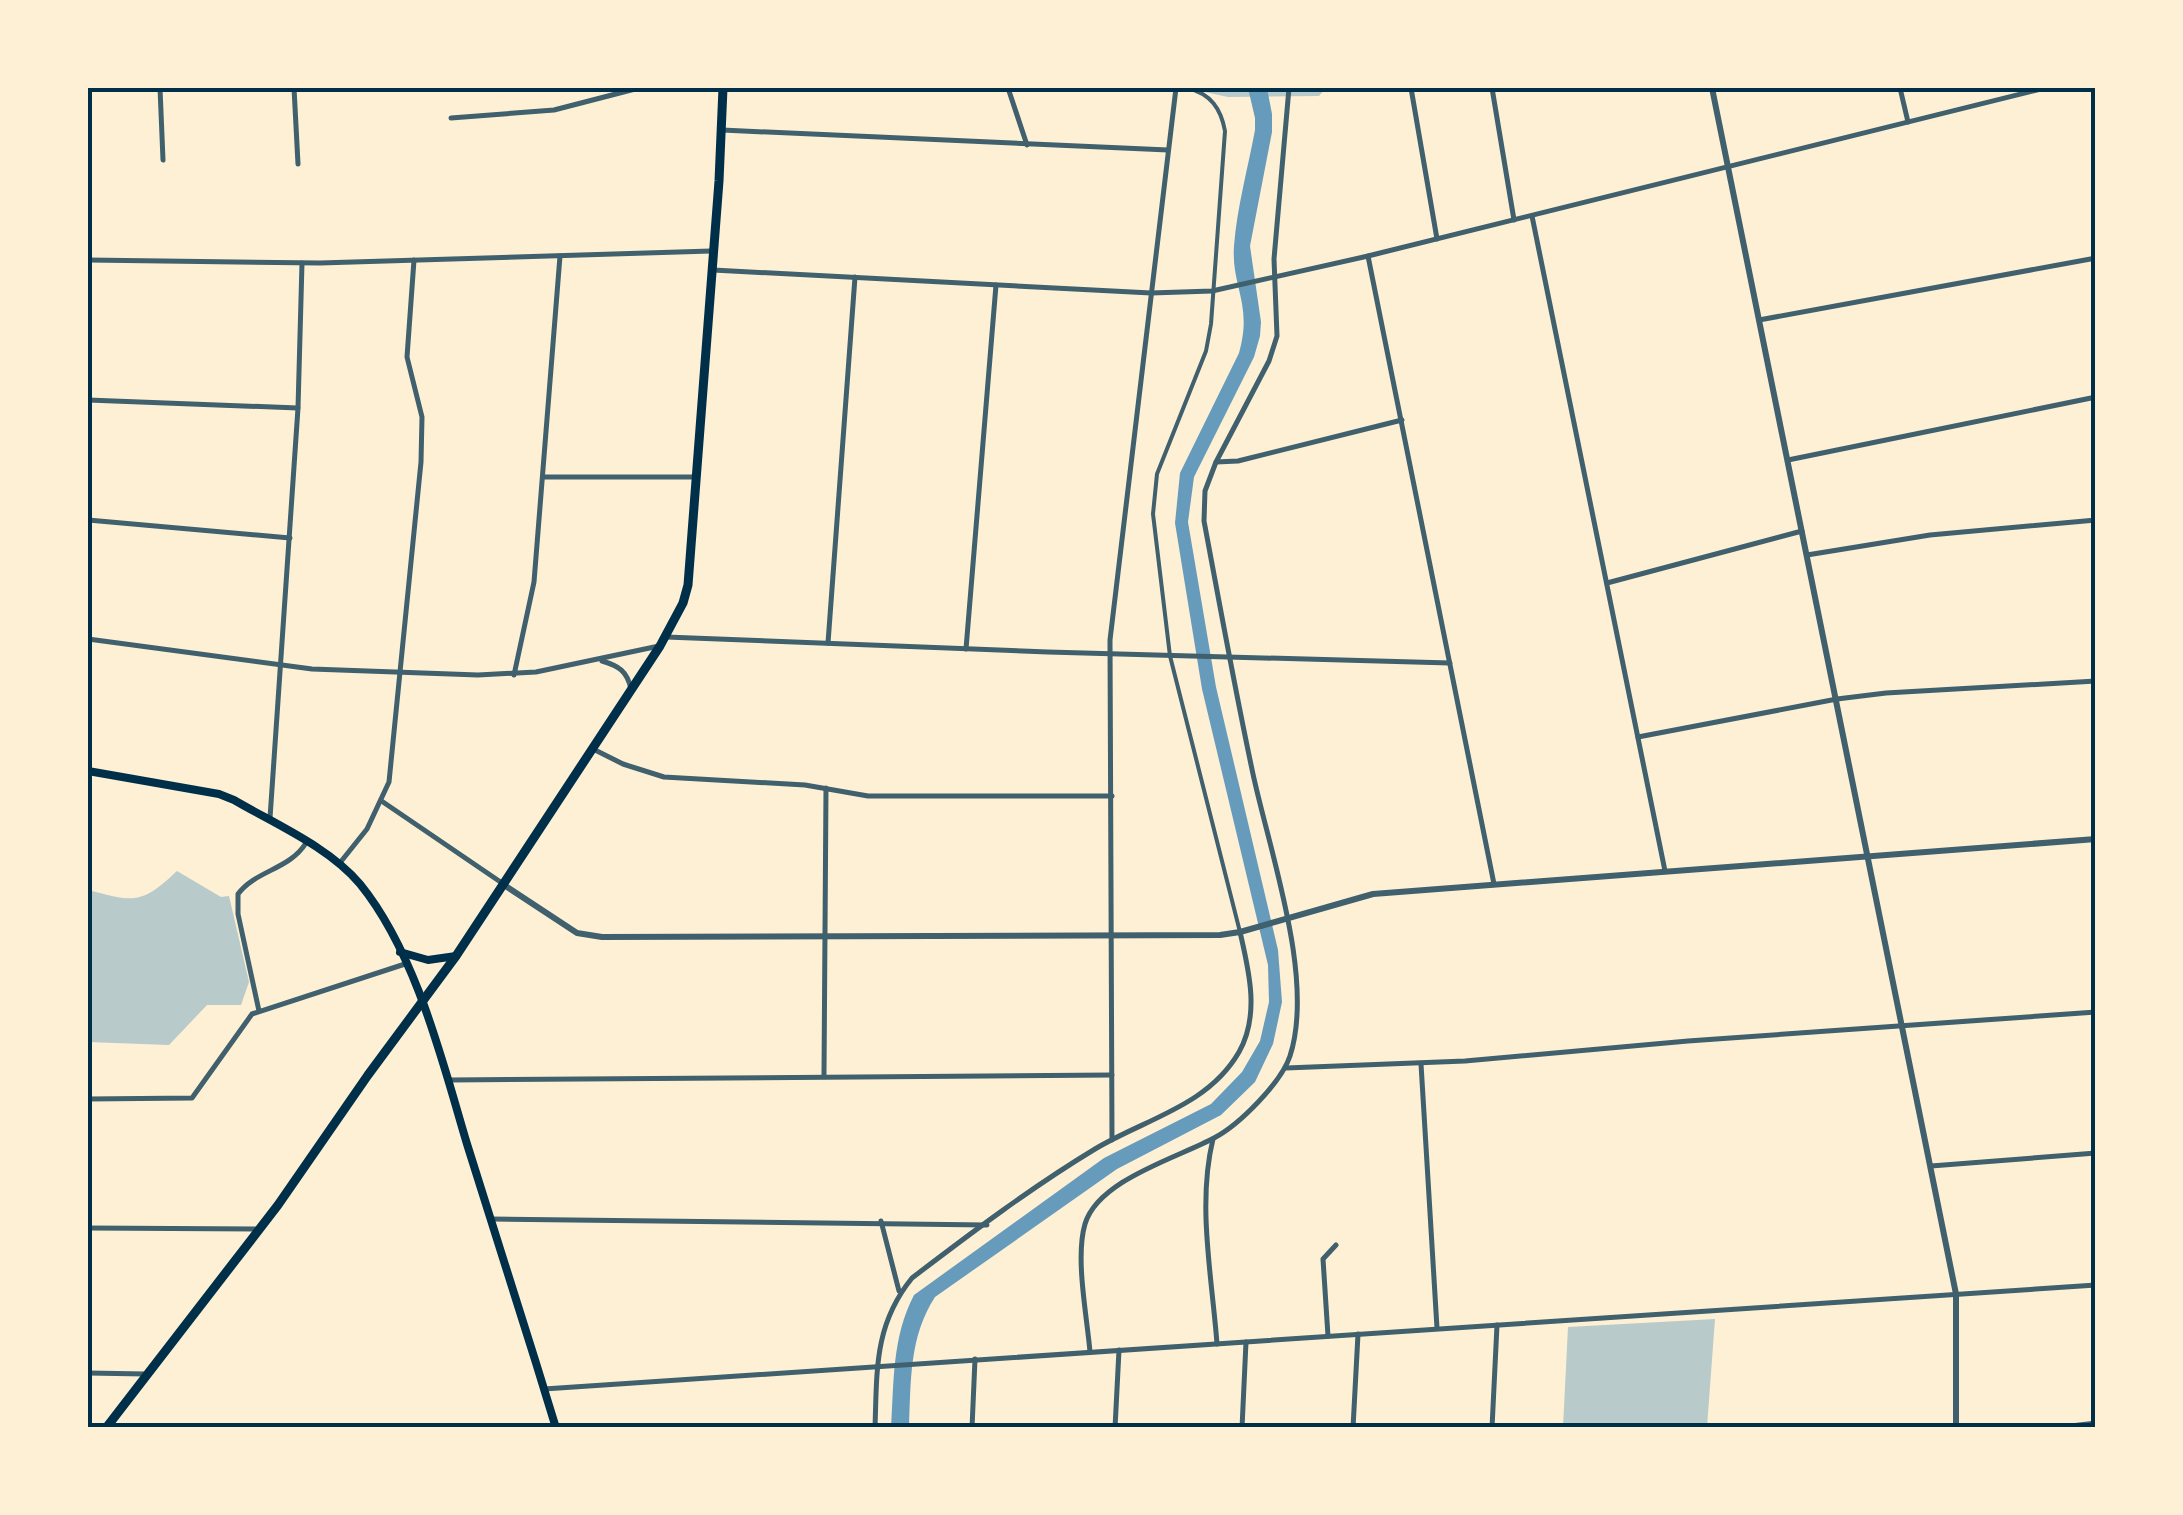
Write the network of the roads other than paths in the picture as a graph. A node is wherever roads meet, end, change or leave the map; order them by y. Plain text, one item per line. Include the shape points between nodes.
1 (160, 88) edge
2 (294, 88) edge
3 (640, 88) edge
4 (723, 88) edge
5 (1008, 88) edge
6 (1176, 88) edge
7 (1188, 88) edge
8 (1289, 88) edge
9 (1411, 88) edge
10 (1492, 88) edge
11 (1712, 88) edge
12 (1900, 88) edge
13 (2045, 88) edge
14 (451, 118) dead end
15 (1908, 122) junction
16 (721, 130) junction
17 (1027, 145) junction
18 (1168, 150) junction
19 (163, 160) dead end
20 (298, 164) dead end
21 (1728, 166) junction
22 (1532, 216) junction
23 (1514, 220) junction
24 (1437, 239) junction
25 (714, 251) junction
26 (560, 256) junction
27 (1368, 256) junction
28 (2096, 258) edge
29 (88, 260) edge
30 (414, 260) junction
31 (302, 262) junction
32 (713, 270) junction
33 (1274, 276) junction
34 (855, 277) junction
35 (996, 285) junction
36 (1212, 291) junction
37 (1151, 292) junction
38 (1759, 320) junction
39 (2096, 396) edge
40 (88, 400) edge
41 (298, 408) junction
42 (1402, 420) junction
43 (1788, 460) junction
44 (1216, 462) junction
45 (543, 477) junction
46 (697, 477) junction
47 (88, 520) edge
48 (2096, 520) edge
49 (1802, 531) junction
50 (290, 538) junction
51 (1807, 555) junction
52 (1606, 583) junction
53 (666, 636) junction
54 (88, 639) edge
55 (828, 644) junction
56 (660, 646) junction
57 (966, 649) junction
58 (1110, 653) junction
59 (1170, 656) junction
60 (1230, 658) junction
61 (599, 660) junction
62 (1450, 663) junction
63 (282, 666) junction
64 (401, 671) junction
65 (514, 675) junction
66 (2096, 681) edge
67 (632, 690) junction
68 (1836, 699) junction
69 (1637, 737) junction
70 (593, 749) junction
71 (88, 771) edge
72 (826, 788) junction
73 (1112, 796) junction
74 (382, 802) junction
75 (270, 821) junction
76 (2096, 839) edge
77 (306, 843) junction
78 (1868, 856) junction
79 (339, 864) junction
80 (1664, 871) junction
81 (1494, 884) junction
82 (504, 885) junction
83 (1287, 919) junction
84 (1240, 932) junction
85 (1112, 936) junction
86 (824, 938) junction
87 (400, 952) junction
88 (456, 956) junction
89 (404, 964) junction
90 (422, 1004) junction
91 (259, 1011) junction
92 (2096, 1012) edge
93 (1903, 1026) junction
94 (1421, 1064) junction
95 (1285, 1068) junction
96 (1112, 1075) junction
97 (824, 1076) junction
98 (448, 1080) junction
99 (88, 1099) edge
100 (1213, 1139) junction
101 (1112, 1140) junction
102 (2096, 1153) edge
103 (1931, 1166) junction
104 (491, 1219) junction
105 (881, 1221) junction
106 (988, 1224) junction
107 (88, 1228) edge
108 (260, 1229) junction
109 (1336, 1244) dead end
110 (2096, 1285) edge
111 (900, 1293) junction
112 (1956, 1294) junction
113 (1497, 1324) junction
114 (1437, 1328) junction
115 (1358, 1334) junction
116 (1328, 1336) junction
117 (1246, 1342) junction
118 (1217, 1344) junction
119 (1119, 1350) junction
120 (1090, 1352) junction
121 (974, 1359) junction
122 (877, 1365) junction
123 (88, 1373) edge
124 (146, 1374) junction
125 (544, 1389) junction
126 (2096, 1423) edge
127 (106, 1428) edge
128 (556, 1428) edge
129 (875, 1428) edge
130 (972, 1428) edge
131 (1116, 1428) edge
132 (1242, 1428) edge
133 (1353, 1428) edge
134 (1492, 1428) edge
135 (1956, 1428) edge
136 (2054, 1428) edge

1 - 19 street
2 - 20 street
3 - 14 street via 554,110
4 - 16 main road
5 - 17 street
6 - 18 street
7 - 36 street via 1214,102 1225,131
8 - 33 street
9 - 24 street
10 - 23 street
11 - 21 street
12 - 15 street
13 - 15 street
15 - 21 street
16 - 17 street
16 - 25 main road
17 - 18 street
18 - 37 street
21 - 22 street
21 - 38 street
22 - 23 street
22 - 52 street
23 - 24 street
24 - 27 street
25 - 26 street
25 - 32 main road
26 - 30 street
26 - 45 street
27 - 33 street
27 - 42 street
28 - 38 street
29 - 31 street
30 - 31 street
30 - 64 street via 407,357 422,416 421,462
31 - 41 street
32 - 34 street
32 - 46 main road
33 - 36 street
33 - 44 street via 1275,346
34 - 35 street
34 - 55 street
35 - 37 street
35 - 57 street
36 - 37 street
36 - 59 street via 1206,351 1166,447 1154,500
37 - 58 street
38 - 43 street
39 - 43 street
40 - 41 street
41 - 50 street
42 - 44 street
42 - 62 street
43 - 49 street
44 - 60 street via 1204,522
45 - 46 street
45 - 65 street via 534,582
46 - 53 main road via 688,585
47 - 50 street
48 - 51 street via 1930,535
49 - 51 street
49 - 52 street
50 - 63 street
51 - 68 street
52 - 69 street
53 - 55 street
53 - 56 main road
54 - 63 street
55 - 57 street
56 - 61 street
56 - 67 main road
57 - 58 street
58 - 59 street
58 - 73 street
59 - 60 street
59 - 84 street
60 - 62 street
60 - 83 street
61 - 65 street
61 - 67 street via 619,666
62 - 81 street
63 - 64 street
63 - 75 street
64 - 65 street
64 - 74 street
66 - 68 street
67 - 70 main road
68 - 69 street
68 - 78 street
69 - 80 street
70 - 72 street via 664,777
70 - 82 main road
71 - 75 main road via 219,794
72 - 73 street via 868,796
72 - 86 street
73 - 85 street
74 - 79 street
74 - 82 street
75 - 77 main road
76 - 78 street
77 - 79 main road
77 - 91 street via 238,894
78 - 80 street
78 - 93 street
79 - 87 main road via 375,905
80 - 81 street
81 - 83 street via 1373,894
82 - 86 street via 584,935
82 - 88 main road
83 - 84 street
83 - 95 street via 1296,1002
84 - 85 street
84 - 101 street via 1251,994 1238,1053 1198,1096
85 - 86 street
85 - 96 street
86 - 97 street
87 - 88 main road via 428,960
87 - 89 main road
88 - 90 main road
89 - 90 main road
89 - 91 street
90 - 98 main road
90 - 108 main road
91 - 99 street via 192,1098
92 - 93 street
93 - 94 street
93 - 103 street
94 - 95 street
94 - 114 street
95 - 100 street
96 - 97 street
96 - 101 street
97 - 98 street
98 - 104 main road
100 - 118 street via 1206,1205
100 - 120 street via 1121,1184 1090,1211 1082,1245
101 - 106 street
102 - 103 street
103 - 112 street
104 - 105 street
104 - 125 main road
105 - 106 street
105 - 111 street
106 - 111 street
107 - 108 street
108 - 124 main road
109 - 116 street via 1323,1259
110 - 112 street
111 - 122 street
112 - 113 street
112 - 135 street
113 - 114 street
113 - 134 street
114 - 115 street
115 - 116 street
115 - 133 street
116 - 117 street
117 - 118 street
117 - 132 street
118 - 119 street
119 - 120 street
119 - 131 street
120 - 121 street
121 - 122 street
121 - 130 street
122 - 125 street
122 - 129 street
123 - 124 street
124 - 127 main road
125 - 128 main road
126 - 136 street

